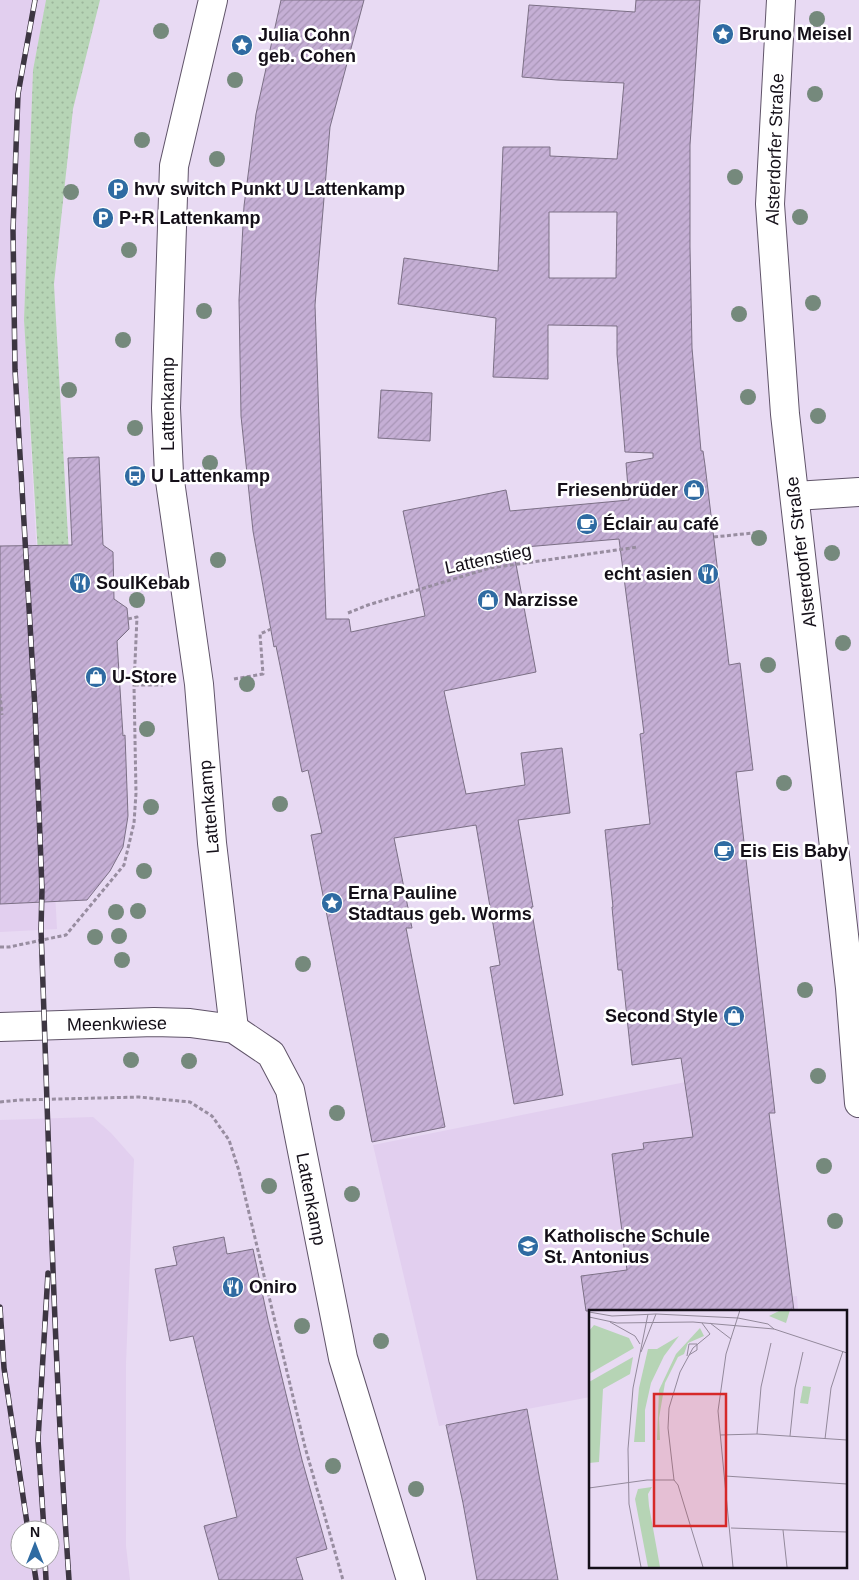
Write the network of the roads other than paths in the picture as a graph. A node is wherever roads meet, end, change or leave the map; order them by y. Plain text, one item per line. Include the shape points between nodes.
1 (213, 0) edge
2 (781, 0) edge
3 (859, 492) edge
4 (795, 496) junction
5 (855, 989) edge
6 (0, 1027) edge
7 (234, 1029) junction
8 (859, 1103) edge
9 (411, 1580) edge

1 - 7 street, Lattenkamp via 174,166 166,408 169,474 199,684 212,843
2 - 4 street, Alsterdorfer Straße via 770,204 785,414
3 - 4 street
4 - 5 street, Alsterdorfer Straße
5 - 8 street, Alsterdorfer Straße
6 - 7 street, Meenkwiese via 154,1022
7 - 9 street, Lattenkamp via 271,1054 290,1090 343,1358

